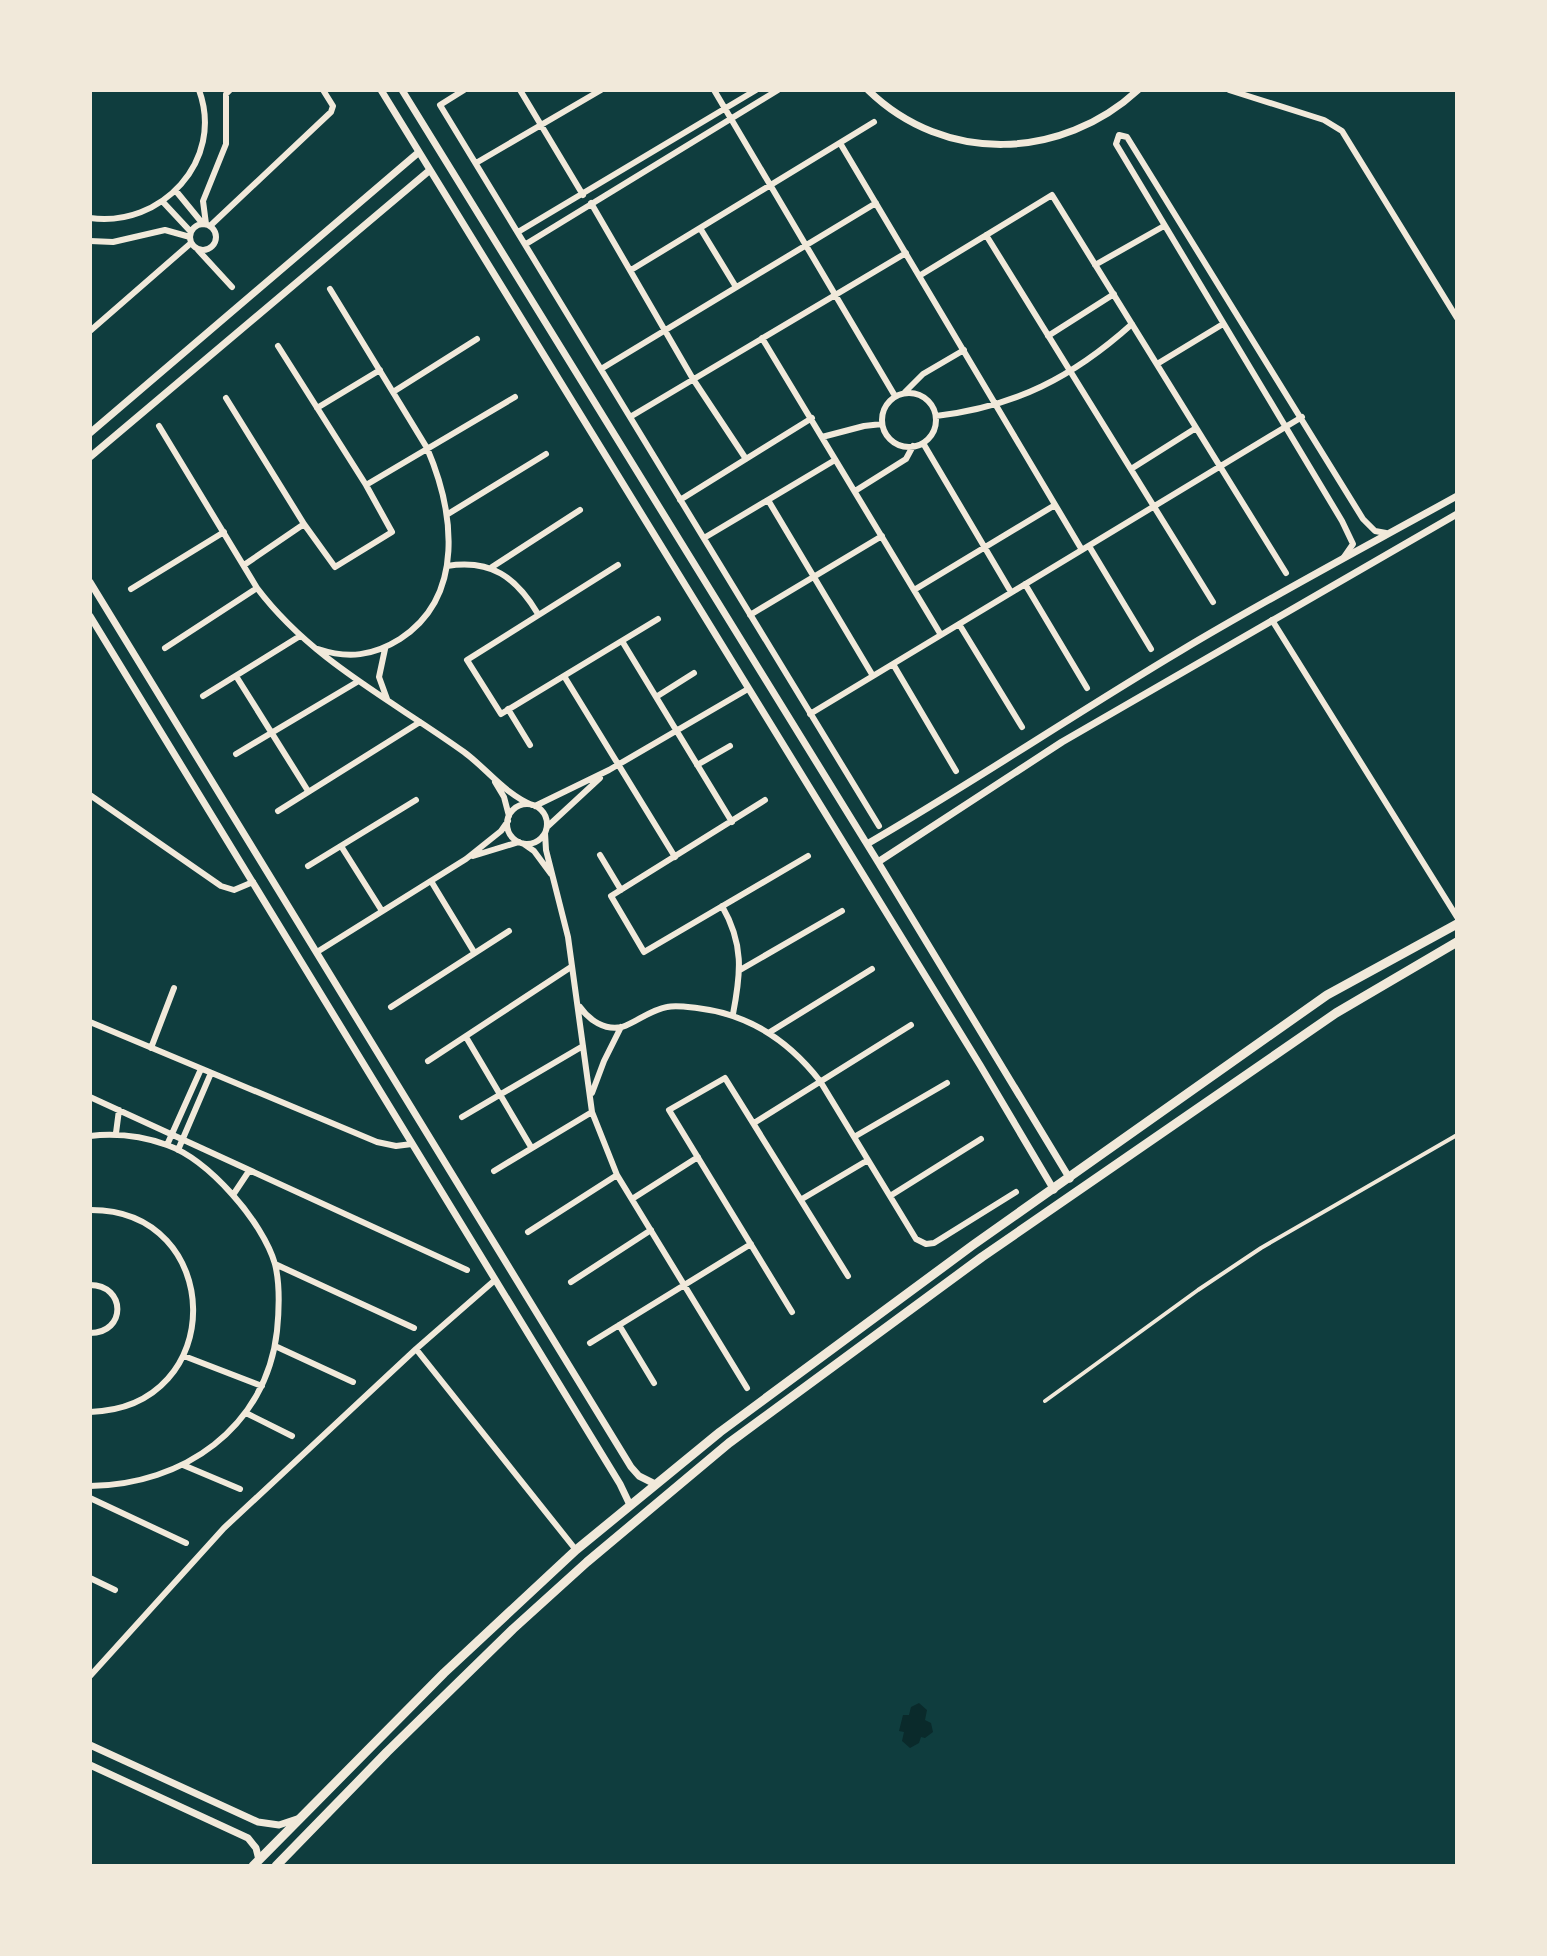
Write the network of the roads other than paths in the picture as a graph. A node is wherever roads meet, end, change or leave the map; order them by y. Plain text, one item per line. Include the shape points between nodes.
1 (199, 90) edge
2 (230, 90) edge
3 (323, 90) edge
4 (381, 90) edge
5 (402, 90) edge
6 (464, 90) edge
7 (520, 90) edge
8 (601, 90) edge
9 (714, 90) edge
10 (756, 90) edge
11 (778, 90) edge
12 (868, 90) edge
13 (1138, 90) edge
14 (1229, 90) edge
15 (726, 108) junction
16 (732, 119) junction
17 (874, 122) dead end
18 (541, 125) junction
19 (840, 143) junction
20 (419, 152) junction
21 (476, 163) junction
22 (430, 170) junction
23 (771, 185) junction
24 (176, 191) junction
25 (583, 195) junction
26 (163, 202) junction
27 (591, 203) junction
28 (876, 203) junction
29 (90, 218) edge
30 (206, 225) junction
31 (1164, 226) junction
32 (700, 228) junction
33 (518, 232) junction
34 (986, 235) junction
35 (190, 237) junction
36 (90, 241) edge
37 (526, 244) junction
38 (806, 245) junction
39 (198, 250) junction
40 (906, 253) junction
41 (1095, 265) junction
42 (1208, 265) junction
43 (631, 270) junction
44 (1194, 275) junction
45 (919, 276) junction
46 (232, 287) dead end
47 (736, 287) junction
48 (330, 289) dead end
49 (834, 294) junction
50 (1114, 294) junction
51 (1457, 318) edge
52 (1132, 324) junction
53 (1223, 324) junction
54 (665, 330) junction
55 (90, 331) edge
56 (1048, 336) junction
57 (762, 338) junction
58 (477, 339) dead end
59 (278, 346) dead end
60 (964, 350) junction
61 (1157, 364) junction
62 (601, 369) junction
63 (380, 370) junction
64 (1070, 371) junction
65 (693, 379) junction
66 (393, 392) junction
67 (905, 393) junction
68 (895, 396) junction
69 (515, 397) dead end
70 (226, 398) dead end
71 (996, 406) junction
72 (317, 408) junction
73 (936, 416) junction
74 (630, 417) junction
75 (1302, 417) junction
76 (812, 418) junction
77 (882, 424) junction
78 (159, 426) dead end
79 (1286, 427) junction
80 (1196, 428) junction
81 (90, 433) edge
82 (822, 437) junction
83 (923, 443) junction
84 (913, 446) junction
85 (427, 448) junction
86 (625, 452) junction
87 (546, 454) dead end
88 (90, 457) edge
89 (746, 459) junction
90 (835, 460) junction
91 (610, 462) junction
92 (1220, 466) junction
93 (1131, 469) junction
94 (366, 485) junction
95 (855, 491) junction
96 (1457, 496) edge
97 (680, 500) junction
98 (768, 500) junction
99 (1055, 505) junction
100 (1154, 506) junction
101 (580, 510) dead end
102 (448, 514) junction
103 (1457, 514) edge
104 (304, 524) junction
105 (224, 532) junction
106 (1386, 533) junction
107 (882, 536) junction
108 (704, 538) junction
109 (984, 547) junction
110 (1085, 548) junction
111 (1342, 560) junction
112 (244, 565) junction
113 (618, 565) dead end
114 (447, 566) junction
115 (492, 567) junction
116 (1286, 573) dead end
117 (813, 577) junction
118 (90, 582) edge
119 (1025, 584) junction
120 (257, 588) junction
121 (131, 589) dead end
122 (914, 590) junction
123 (1011, 592) junction
124 (1213, 602) dead end
125 (538, 614) junction
126 (750, 615) junction
127 (90, 616) edge
128 (658, 619) dead end
129 (1272, 620) junction
130 (959, 624) junction
131 (1209, 634) junction
132 (941, 635) junction
133 (300, 636) junction
134 (622, 641) junction
135 (165, 648) dead end
136 (314, 648) junction
137 (385, 649) junction
138 (1151, 649) dead end
139 (1218, 651) junction
140 (893, 664) junction
141 (694, 673) dead end
142 (236, 676) junction
143 (564, 676) junction
144 (873, 676) junction
145 (357, 682) junction
146 (1087, 688) dead end
147 (748, 689) junction
148 (203, 696) dead end
149 (656, 697) junction
150 (390, 702) junction
151 (508, 709) junction
152 (167, 711) junction
153 (810, 714) junction
154 (155, 719) junction
155 (420, 722) junction
156 (1022, 727) dead end
157 (675, 731) junction
158 (272, 732) junction
159 (530, 745) dead end
160 (730, 746) dead end
161 (236, 754) dead end
162 (618, 765) junction
163 (697, 765) junction
164 (609, 770) junction
165 (956, 771) dead end
166 (489, 773) junction
167 (308, 791) junction
168 (90, 795) edge
169 (416, 800) dead end
170 (765, 800) dead end
171 (534, 806) junction
172 (278, 811) dead end
173 (508, 818) junction
174 (732, 822) junction
175 (879, 826) dead end
176 (546, 830) junction
177 (521, 843) junction
178 (867, 844) junction
179 (341, 846) junction
180 (600, 855) dead end
181 (808, 856) dead end
182 (675, 857) junction
183 (466, 859) junction
184 (878, 862) junction
185 (308, 866) dead end
186 (553, 877) junction
187 (431, 881) junction
188 (253, 882) junction
189 (621, 890) junction
190 (722, 906) junction
191 (382, 911) junction
192 (842, 911) dead end
193 (1457, 917) edge
194 (1457, 924) edge
195 (509, 931) dead end
196 (1457, 942) edge
197 (317, 952) junction
198 (474, 952) junction
199 (571, 967) junction
200 (872, 969) dead end
201 (740, 970) junction
202 (174, 988) dead end
203 (578, 1004) junction
204 (391, 1007) dead end
205 (733, 1014) junction
206 (90, 1022) edge
207 (911, 1025) dead end
208 (364, 1027) junction
209 (621, 1027) junction
210 (770, 1032) junction
211 (466, 1037) junction
212 (347, 1038) junction
213 (985, 1038) junction
214 (583, 1046) junction
215 (969, 1046) junction
216 (151, 1048) junction
217 (428, 1061) dead end
218 (201, 1069) junction
219 (211, 1073) junction
220 (820, 1081) junction
221 (947, 1083) dead end
222 (500, 1093) junction
223 (90, 1097) edge
224 (591, 1097) junction
225 (119, 1110) junction
226 (592, 1112) junction
227 (462, 1117) dead end
228 (754, 1123) junction
229 (116, 1133) junction
230 (172, 1133) junction
231 (1457, 1135) edge
232 (90, 1136) edge
233 (854, 1137) junction
234 (183, 1138) junction
235 (981, 1139) dead end
236 (412, 1144) junction
237 (167, 1145) junction
238 (531, 1147) junction
239 (178, 1150) junction
240 (698, 1157) junction
241 (868, 1160) junction
242 (249, 1171) junction
243 (494, 1171) dead end
244 (617, 1175) junction
245 (1070, 1179) junction
246 (1054, 1190) junction
247 (1016, 1192) dead end
248 (233, 1195) junction
249 (890, 1196) junction
250 (632, 1199) junction
251 (802, 1199) junction
252 (90, 1210) edge
253 (651, 1230) junction
254 (528, 1232) dead end
255 (751, 1244) junction
256 (275, 1264) junction
257 (467, 1270) dead end
258 (848, 1276) dead end
259 (495, 1280) junction
260 (571, 1282) dead end
261 (90, 1285) edge
262 (686, 1285) junction
263 (792, 1312) dead end
264 (619, 1325) junction
265 (414, 1328) dead end
266 (90, 1333) edge
267 (590, 1343) dead end
268 (275, 1346) junction
269 (416, 1349) junction
270 (184, 1356) junction
271 (572, 1368) junction
272 (555, 1379) junction
273 (353, 1382) dead end
274 (654, 1383) dead end
275 (262, 1386) junction
276 (747, 1388) dead end
277 (1045, 1401) dead end
278 (90, 1412) edge
279 (246, 1413) junction
280 (292, 1436) dead end
281 (183, 1465) junction
282 (655, 1484) junction
283 (90, 1486) edge
284 (240, 1489) dead end
285 (90, 1498) edge
286 (630, 1505) junction
287 (186, 1543) dead end
288 (576, 1550) junction
289 (90, 1578) edge
290 (115, 1590) dead end
291 (90, 1676) edge
292 (90, 1745) edge
293 (90, 1765) edge
294 (244, 1816) junction
295 (299, 1818) junction
296 (237, 1832) junction
297 (256, 1863) edge
298 (276, 1866) edge

1 - 24 street via 205,124 201,149
2 - 30 street via 226,144 203,201
3 - 30 street via 331,112
4 - 20 street
5 - 86 street
6 - 21 street via 440,105
7 - 18 street
8 - 18 street
9 - 15 street
10 - 15 street
11 - 16 street
12 - 13 street via 920,126 994,144 1036,142 1076,131 1114,111
14 - 51 street via 1324,120 1342,131
15 - 16 street
15 - 25 street
16 - 23 street
16 - 27 street
17 - 19 street
18 - 21 street
18 - 25 street
19 - 23 street
19 - 28 street
20 - 22 street
20 - 81 street
21 - 33 street
22 - 88 street
22 - 91 street
23 - 32 street
23 - 38 street
24 - 26 street
24 - 30 street
25 - 33 street
26 - 29 street via 124,218
26 - 35 street
27 - 37 street
27 - 43 street
28 - 38 street
28 - 40 street
30 - 35 street via 197,225
30 - 39 street via 215,232 214,245
31 - 41 street
31 - 42 street via 1116,144 1119,135 1127,137
31 - 44 street
32 - 43 street
32 - 47 street
33 - 37 street
34 - 41 street via 1052,195
34 - 45 street
34 - 56 street
35 - 36 street via 165,230 113,242
35 - 39 street
35 - 55 street
37 - 62 street
38 - 47 street
38 - 49 street
39 - 46 street
40 - 45 street
40 - 49 street
41 - 50 street
42 - 44 street
42 - 75 street
43 - 54 street
44 - 53 street
45 - 60 street
47 - 54 street
48 - 63 street
49 - 57 street
49 - 68 street
50 - 52 street
50 - 56 street
52 - 61 street
52 - 64 street
53 - 61 street
53 - 79 street
54 - 62 street
54 - 65 street
56 - 64 street
57 - 65 street
57 - 76 street
58 - 66 street
59 - 72 street
60 - 67 street via 923,374
60 - 71 street
61 - 80 street
62 - 74 street
63 - 66 street
63 - 72 street
64 - 71 street
64 - 93 street
65 - 74 street
65 - 89 street
66 - 85 street
67 - 68 street
67 - 73 street via 921,396
68 - 77 street via 884,408
69 - 85 street
70 - 104 street
71 - 73 street
71 - 99 street
72 - 94 street
73 - 83 street
74 - 97 street
75 - 79 street
75 - 106 street via 1363,519 1375,531
76 - 82 street
76 - 89 street
77 - 82 street
77 - 84 street via 890,439
78 - 105 street
79 - 92 street
79 - 111 street via 1353,544
80 - 92 street
80 - 93 street
82 - 90 street
83 - 84 street
83 - 109 street
84 - 95 street via 906,459
85 - 94 street
85 - 102 street
86 - 91 street
86 - 178 street
87 - 102 street
89 - 97 street
90 - 95 street
90 - 98 street
91 - 147 street
92 - 100 street
92 - 116 street
93 - 100 street
94 - 104 street via 392,532 335,567
95 - 107 street
96 - 106 street
97 - 108 street
98 - 108 street
98 - 117 street
99 - 109 street
99 - 110 street
100 - 110 street
100 - 124 street
101 - 115 street
102 - 114 street
103 - 129 street
104 - 112 street
105 - 112 street
105 - 121 street
106 - 111 street
107 - 117 street
107 - 122 street
108 - 126 street
109 - 122 street
109 - 123 street
110 - 119 street
110 - 138 street
111 - 131 street
112 - 120 street
113 - 125 street
114 - 115 street
114 - 137 street via 423,621
115 - 125 street via 528,597
117 - 126 street
117 - 144 street
118 - 152 street
119 - 123 street
119 - 146 street
120 - 133 street
120 - 135 street
122 - 132 street
123 - 130 street
125 - 151 street via 467,660 501,714
126 - 153 street
127 - 154 street
128 - 134 street
129 - 139 street
129 - 193 street
130 - 132 street
130 - 156 street
131 - 139 street
131 - 178 street
132 - 140 street
133 - 136 street
133 - 142 street
134 - 143 street
134 - 149 street
136 - 137 street via 350,656
136 - 145 street
137 - 150 street via 379,677
139 - 184 street via 1062,742
140 - 144 street
140 - 165 street
141 - 149 street
142 - 148 street
142 - 158 street
143 - 151 street
143 - 162 street
144 - 153 street
145 - 150 street
145 - 158 street
147 - 157 street
147 - 215 street
149 - 157 street
150 - 155 street
151 - 159 street
152 - 154 street
152 - 197 street
153 - 175 street
154 - 188 street
155 - 166 street
155 - 167 street
157 - 162 street
157 - 163 street
158 - 161 street
158 - 167 street
160 - 163 street
162 - 164 street
162 - 182 street
163 - 174 street
164 - 171 street
164 - 176 street
166 - 171 street
166 - 173 street via 504,797
167 - 172 street
168 - 188 street via 221,886 234,890
169 - 179 street
170 - 174 street
171 - 173 street via 518,807
171 - 176 street via 545,816
173 - 177 street via 509,831
173 - 183 street via 501,831
174 - 182 street
176 - 177 street via 538,841
176 - 186 street
177 - 183 street
177 - 186 street
178 - 184 street
179 - 185 street
179 - 191 street
180 - 189 street
181 - 190 street
182 - 189 street
183 - 187 street
184 - 213 street
186 - 199 street
187 - 191 street
187 - 198 street
188 - 212 street
189 - 190 street via 611,896 644,952
190 - 201 street via 735,928
191 - 197 street
192 - 201 street
194 - 245 main road via 1327,995
195 - 198 street
196 - 298 main road via 1336,1013 982,1257 729,1443 513,1629
197 - 208 street
198 - 204 street
199 - 203 street
199 - 211 street
200 - 210 street
201 - 205 street
202 - 216 street
203 - 209 street via 596,1023
203 - 214 street
205 - 209 street via 667,1007
205 - 210 street
206 - 216 street
207 - 220 street
208 - 212 street
208 - 271 street
209 - 224 street
210 - 220 street
211 - 217 street
211 - 222 street
212 - 236 street
213 - 215 street
213 - 245 street
214 - 222 street
214 - 224 street
215 - 246 street
216 - 218 street
218 - 219 street
218 - 230 street
219 - 234 street
219 - 236 street via 377,1142
220 - 228 street
220 - 233 street
221 - 233 street
222 - 227 street
222 - 238 street
223 - 225 street
224 - 226 street
225 - 229 street
225 - 230 street
226 - 238 street
226 - 244 street
228 - 240 street via 725,1078 669,1110
228 - 251 street
229 - 232 street
229 - 237 street
230 - 234 street
230 - 237 street
231 - 277 street via 1261,1248
233 - 241 street
234 - 239 street
234 - 242 street
235 - 249 street
236 - 259 street
237 - 239 street
238 - 243 street
239 - 248 street
240 - 250 street
240 - 255 street
241 - 249 street
241 - 251 street
242 - 248 street
242 - 257 street
244 - 250 street
244 - 254 street
245 - 246 main road
246 - 282 main road
247 - 249 street via 926,1244 916,1239
248 - 256 street via 256,1223
250 - 253 street
251 - 258 street
252 - 270 street via 143,1223 177,1254 190,1282 195,1312
253 - 260 street
253 - 262 street
255 - 262 street
255 - 263 street
256 - 265 street
256 - 268 street
259 - 269 street
259 - 272 street
261 - 266 street via 110,1292 117,1314 109,1328
262 - 264 street
262 - 276 street
264 - 267 street
264 - 274 street
268 - 273 street
268 - 275 street
269 - 288 street
269 - 291 street via 224,1528
270 - 275 street
270 - 278 street via 161,1387 140,1401
271 - 272 street
271 - 282 street via 631,1467
272 - 286 street
275 - 279 street
279 - 280 street
279 - 281 street
281 - 283 street via 120,1486
281 - 284 street
282 - 286 main road
285 - 287 street
286 - 288 main road
288 - 295 main road
289 - 290 street
292 - 294 street
293 - 296 street
294 - 295 street via 272,1825
294 - 296 street via 245,1826
295 - 297 main road
296 - 297 street via 253,1842

